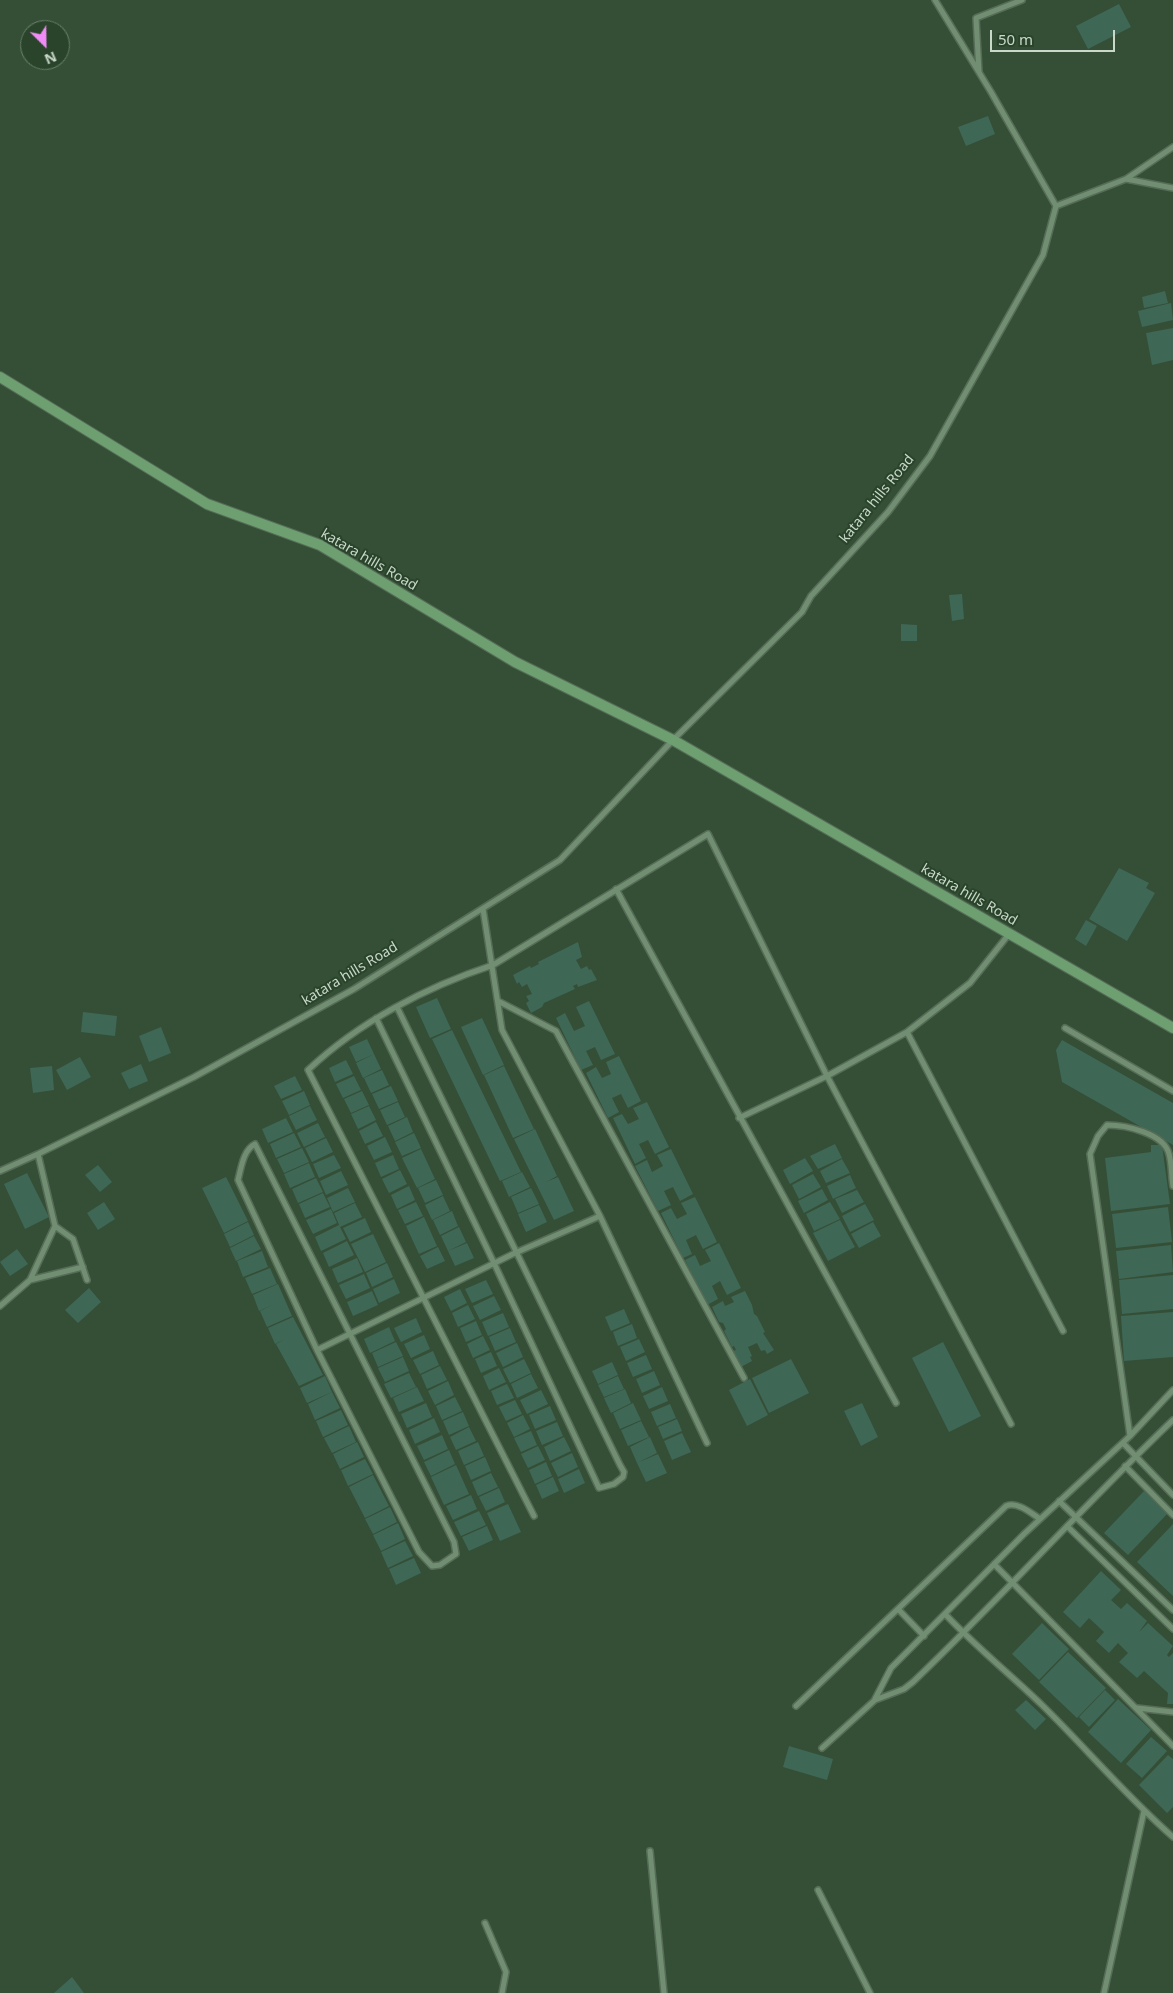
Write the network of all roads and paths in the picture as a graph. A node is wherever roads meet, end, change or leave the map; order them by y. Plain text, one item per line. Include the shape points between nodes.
1 (935, 0) edge
2 (1022, 0) edge
3 (979, 72) junction
4 (1173, 147) edge
5 (1126, 179) junction
6 (1173, 188) edge
7 (1056, 206) junction
8 (0, 377) edge
9 (673, 740) junction
10 (616, 889) junction
11 (482, 909) junction
12 (1009, 934) junction
13 (493, 965) junction
14 (498, 1001) junction
15 (397, 1007) junction
16 (376, 1018) junction
17 (1065, 1028) dead end
18 (1173, 1028) edge
19 (907, 1032) junction
20 (827, 1076) junction
21 (1173, 1091) edge
22 (739, 1118) junction
23 (38, 1154) junction
24 (0, 1170) edge
25 (1173, 1186) edge
26 (600, 1216) junction
27 (55, 1226) junction
28 (515, 1252) junction
29 (494, 1262) junction
30 (83, 1267) junction
31 (30, 1280) junction
32 (87, 1280) dead end
33 (423, 1298) junction
34 (0, 1306) edge
35 (1063, 1331) dead end
36 (350, 1334) junction
37 (317, 1350) junction
38 (744, 1378) dead end
39 (1173, 1390) edge
40 (896, 1403) dead end
41 (1173, 1420) edge
42 (1011, 1424) dead end
43 (1130, 1436) junction
44 (707, 1443) dead end
45 (1123, 1443) junction
46 (1135, 1457) junction
47 (1126, 1466) junction
48 (1173, 1495) edge
49 (1059, 1501) junction
50 (534, 1516) dead end
51 (1173, 1516) edge
52 (1074, 1517) junction
53 (1040, 1519) junction
54 (1067, 1526) junction
55 (994, 1564) junction
56 (1014, 1582) junction
57 (898, 1609) junction
58 (1173, 1610) edge
59 (945, 1614) junction
60 (1173, 1629) edge
61 (964, 1634) junction
62 (924, 1636) junction
63 (875, 1700) junction
64 (796, 1706) dead end
65 (1137, 1708) junction
66 (1173, 1712) edge
67 (1173, 1746) edge
68 (822, 1748) dead end
69 (1144, 1811) junction
70 (1173, 1837) edge
71 (650, 1851) dead end
72 (818, 1890) dead end
73 (485, 1923) dead end
74 (502, 1993) edge
75 (664, 1993) edge
76 (870, 1993) edge
77 (1104, 1993) edge

1 - 3 street
2 - 3 street via 976,18
3 - 7 street
4 - 5 street
5 - 6 street
5 - 7 street
7 - 9 street, katara hills Road via 1043,255 930,456 888,512 811,596 802,612
8 - 9 main road, katara hills Road via 208,504 320,545 515,662
9 - 11 street, katara hills Road via 560,860
9 - 12 main road, katara hills Road
10 - 13 street
10 - 20 street via 708,834
10 - 22 street
11 - 13 street
11 - 23 street, katara hills Road via 354,989 194,1077
12 - 18 main road, katara hills Road
12 - 19 street via 970,983
13 - 14 street
13 - 15 street via 456,977
14 - 26 street via 502,1030
14 - 38 street via 556,1031
15 - 16 street
15 - 28 street
16 - 29 street
16 - 33 street via 328,1051 308,1070
17 - 21 street
19 - 20 street
19 - 35 street
20 - 22 street
20 - 42 street
22 - 40 street
23 - 24 street, katara hills Road
23 - 27 street
25 - 43 street via 1169,1152 1163,1142 1118,1125 1107,1125 1098,1136 1090,1154
26 - 28 street
26 - 44 street
27 - 30 street via 73,1239
27 - 31 street
28 - 29 street
28 - 29 street via 624,1472 614,1484 599,1488
29 - 33 street
30 - 31 street
30 - 32 street
31 - 34 street
33 - 36 street
33 - 50 street
36 - 37 street
36 - 37 street via 255,1144 245,1157 238,1180
36 - 37 street via 454,1542 456,1554 440,1565 432,1566 419,1552
39 - 43 street
41 - 46 street
43 - 45 street
45 - 46 street
45 - 49 street
46 - 47 street
46 - 48 street
47 - 51 street
47 - 52 street
49 - 52 street
49 - 53 street
52 - 54 street
52 - 58 street
53 - 55 street
53 - 57 street via 1017,1506 1006,1506
54 - 56 street
54 - 60 street
55 - 56 street
55 - 59 street
56 - 61 street
56 - 65 street
57 - 62 street
57 - 64 street
59 - 61 street
59 - 62 street
61 - 63 street via 904,1689
61 - 69 street via 1042,1705
62 - 63 street via 891,1668
63 - 68 street
65 - 66 street
65 - 67 street
69 - 70 street
69 - 77 street
71 - 75 street
72 - 76 street
73 - 74 street via 506,1972

